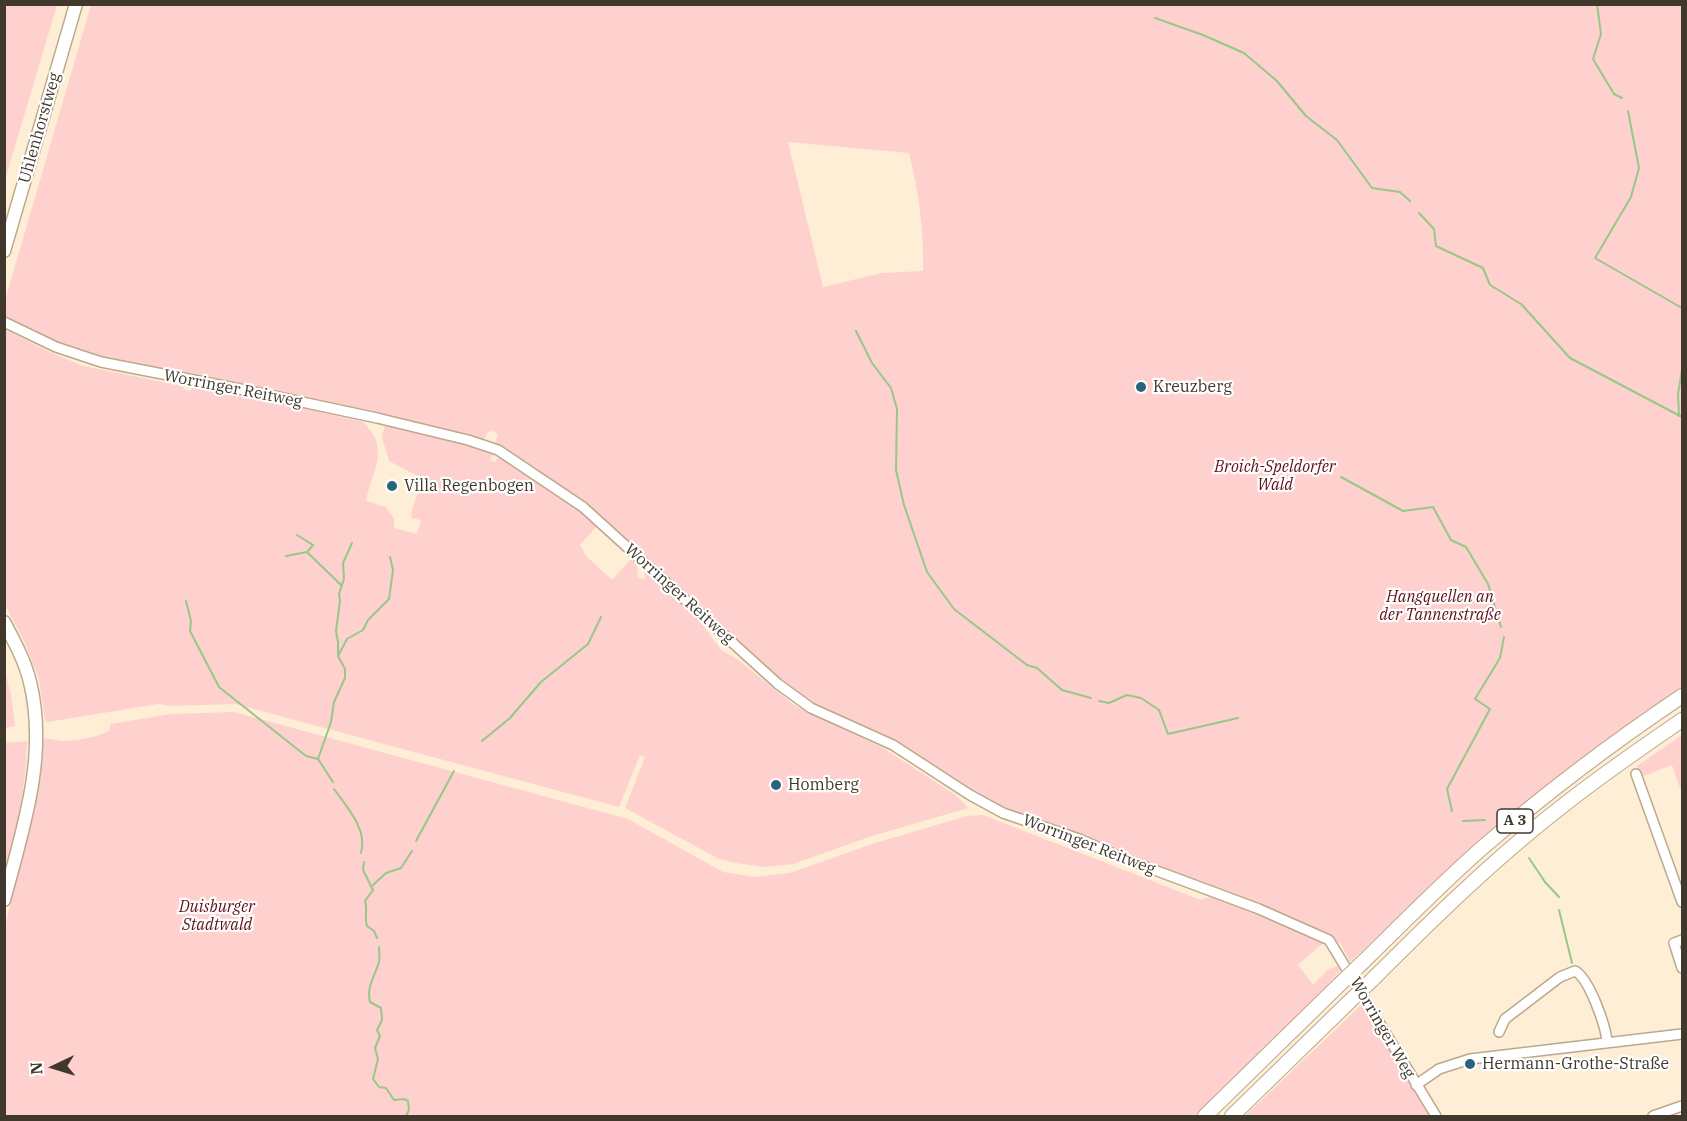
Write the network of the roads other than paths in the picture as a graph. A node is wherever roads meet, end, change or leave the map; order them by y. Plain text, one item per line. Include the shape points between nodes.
1 (76, 4) edge
2 (4, 251) edge
3 (4, 322) edge
4 (4, 622) edge
5 (1683, 696) edge
6 (1683, 720) edge
7 (1636, 774) dead end
8 (4, 900) edge
9 (1683, 902) edge
10 (1329, 940) joint
11 (1678, 942) edge
12 (1683, 968) edge
13 (1499, 1032) dead end
14 (1683, 1034) edge
15 (1607, 1042) junction
16 (1416, 1085) junction
17 (1683, 1106) edge
18 (1205, 1116) edge
19 (1232, 1116) edge
20 (1436, 1116) edge
21 (1653, 1116) edge

1 - 2 main road, Uhlenhorstweg
3 - 10 street, Worringer Reitweg via 56,347 101,362 377,418 498,450 583,507 778,684 811,708 893,745 1003,813 1259,909
4 - 8 main road via 30,680 36,728 35,777
5 - 18 highway, A 3, bridge via 1615,741 1481,850
6 - 19 highway, A 3, bridge via 1623,760 1493,864
7 - 9 street
10 - 16 street, Worringer Weg
11 - 12 street
13 - 15 street via 1505,1019 1560,976 1575,971 1585,979
14 - 15 street
15 - 16 street via 1457,1062
16 - 20 street, Worringer Weg
17 - 21 street

